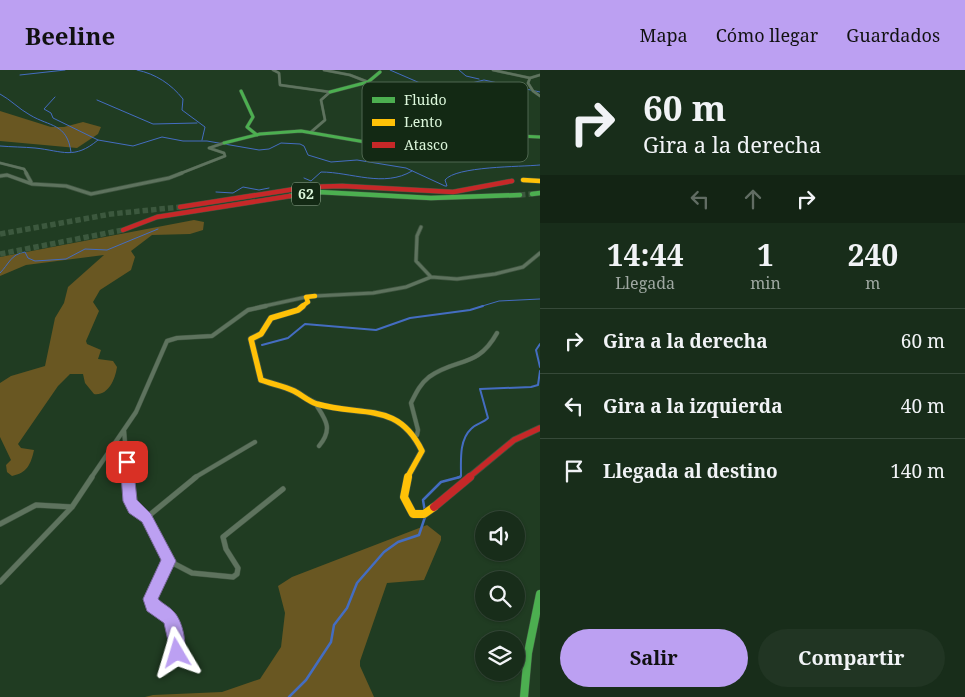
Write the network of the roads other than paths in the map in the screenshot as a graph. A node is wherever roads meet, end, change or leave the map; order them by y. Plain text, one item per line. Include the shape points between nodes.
1 (273, 70) edge
2 (324, 70) edge
3 (493, 70) edge
4 (380, 72) dead end
5 (540, 75) edge
6 (530, 78) junction
7 (368, 82) joint
8 (527, 82) edge
9 (362, 84) edge
10 (528, 84) edge
11 (241, 91) dead end
12 (330, 92) junction
13 (540, 96) edge
14 (311, 132) junction
15 (258, 135) junction
16 (362, 142) edge
17 (222, 143) joint
18 (0, 163) edge
19 (0, 176) edge
20 (523, 180) dead end
21 (512, 181) dead end
22 (540, 181) edge
23 (32, 184) junction
24 (540, 193) edge
25 (532, 194) tunnel mouth
26 (520, 195) tunnel mouth
27 (180, 207) tunnel mouth
28 (421, 227) dead end
29 (123, 230) tunnel mouth
30 (540, 253) edge
31 (431, 277) junction
32 (315, 296) joint
33 (306, 297) junction
34 (497, 333) dead end
35 (315, 403) junction
36 (540, 428) edge
37 (124, 430) junction
38 (417, 435) junction
39 (255, 442) dead end
40 (318, 446) dead end
41 (283, 489) dead end
42 (72, 508) junction
43 (146, 518) junction
44 (0, 524) edge
45 (169, 561) junction
46 (0, 582) edge
47 (540, 594) edge
48 (177, 653) dead end
49 (524, 697) edge

1 - 12 street via 279,73 280,85
2 - 7 street
3 - 6 street
4 - 7 main road
5 - 6 street
6 - 8 street
9 - 12 main road
10 - 13 street
11 - 15 main road via 253,117 246,127
12 - 14 street via 321,100 325,120
14 - 15 main road
14 - 16 main road
15 - 17 main road
17 - 23 street via 210,148 225,156 149,183 88,194 66,186
18 - 23 street via 24,169
19 - 23 street via 7,175
20 - 22 main road
21 - 27 main road, 62 via 453,192 308,187
24 - 25 main road
26 - 29 main road, 62 via 431,198 318,192 157,217
28 - 31 street via 417,236 416,261
30 - 31 street via 523,267 503,272 457,279
31 - 32 street via 406,287 373,293
32 - 33 main road
33 - 35 main road via 308,302 298,310 269,319 262,332 250,342 262,380
33 - 37 street via 248,310 212,336 167,341 136,412
34 - 38 street via 492,346 476,360 441,370 424,380 412,403
35 - 38 main road via 386,414
35 - 40 street via 324,415 326,427 324,442
36 - 38 main road via 507,445 491,462 419,517 410,511 404,490 408,473 422,451
37 - 42 street
37 - 43 street via 130,501 134,509
39 - 43 street via 203,471
41 - 45 street via 223,537 227,553 238,568 233,577 192,573
42 - 44 street via 36,505
42 - 46 street
43 - 45 street
45 - 48 street via 158,578 151,599 152,605 169,617 174,627
47 - 49 main road via 528,652

